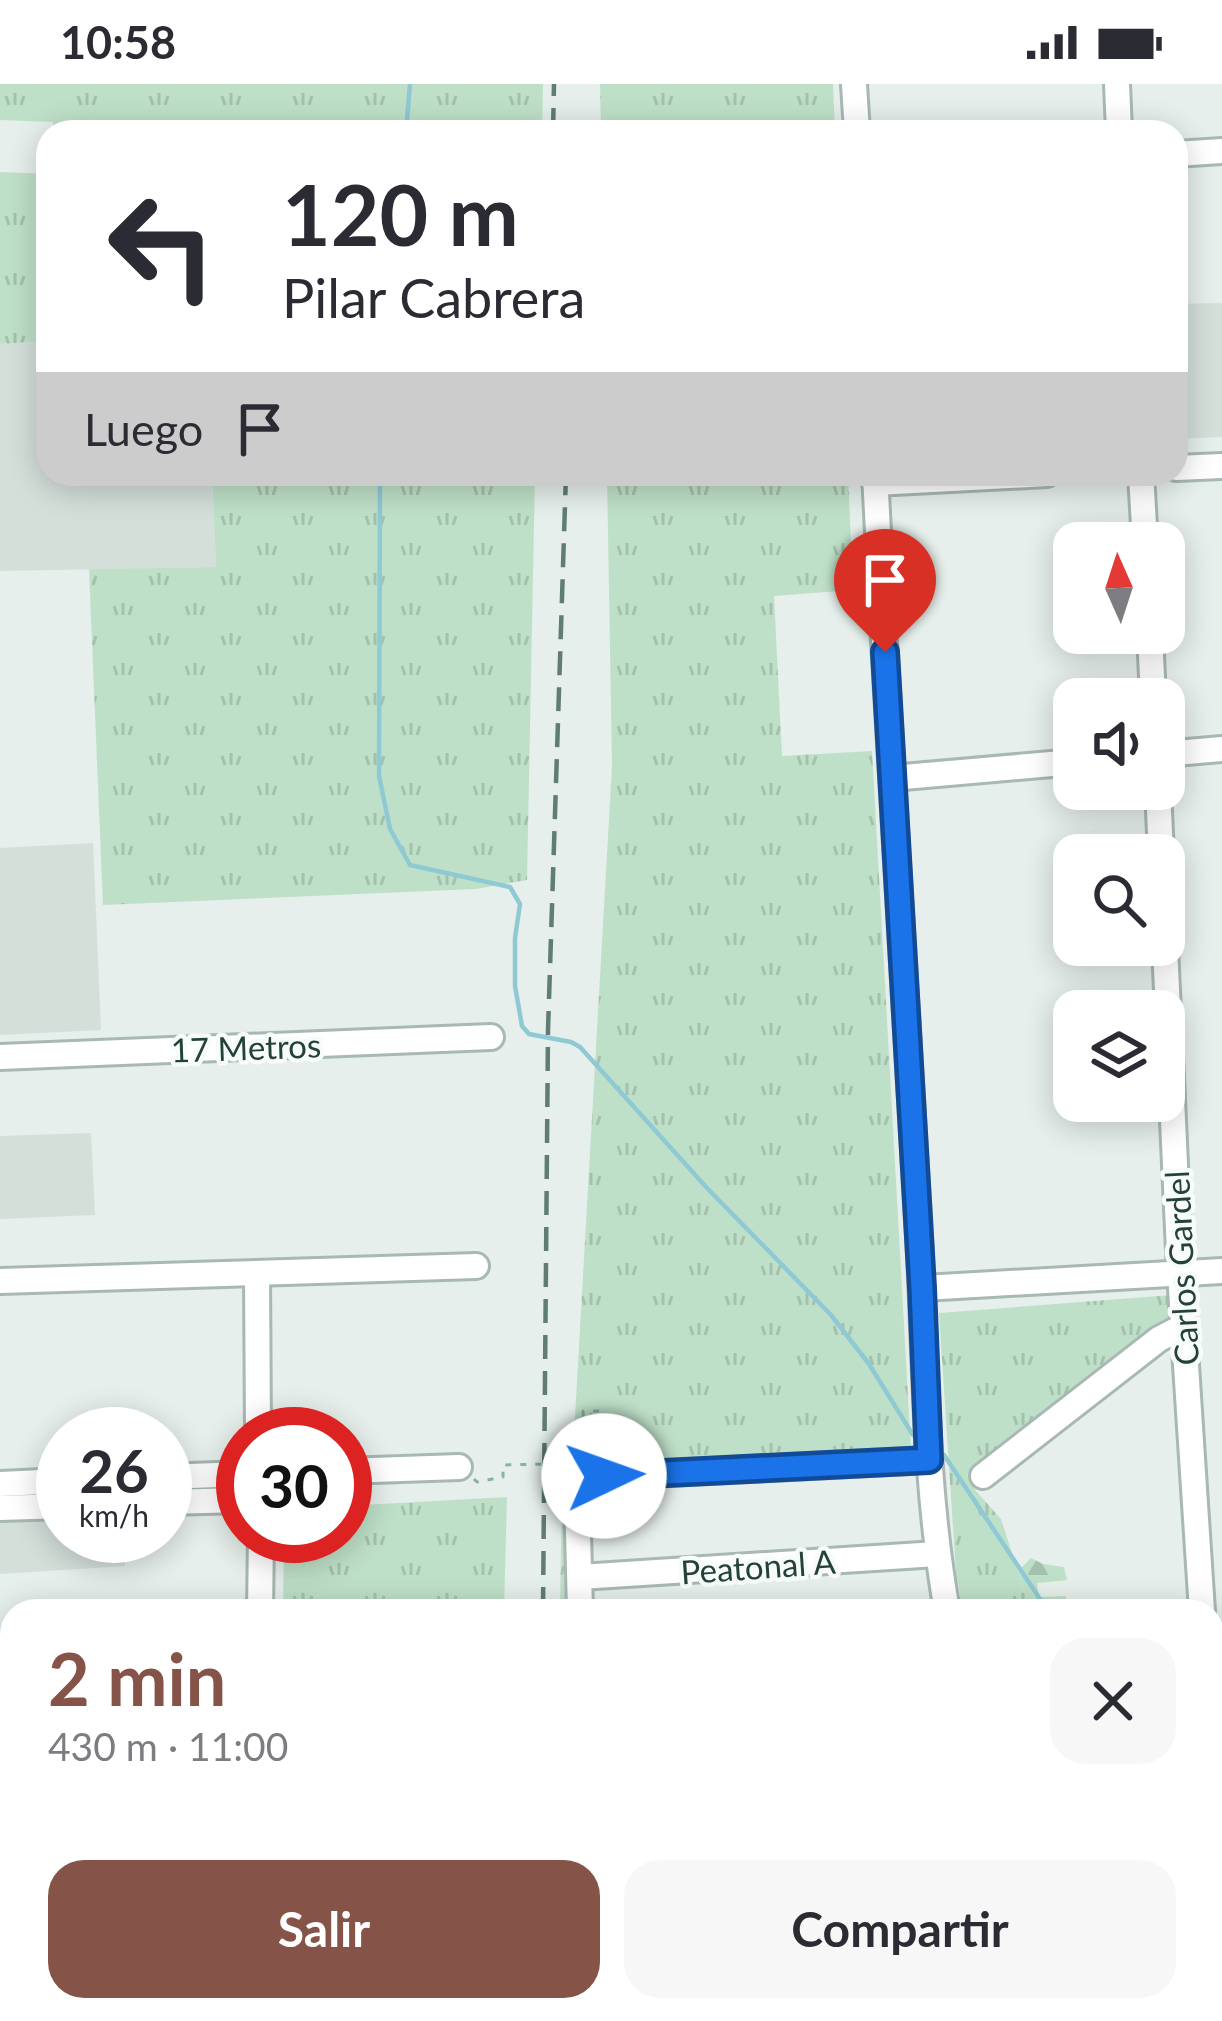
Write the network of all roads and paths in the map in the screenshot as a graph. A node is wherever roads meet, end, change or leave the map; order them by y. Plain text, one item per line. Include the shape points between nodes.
1 (854, 84) edge
2 (1117, 84) edge
3 (856, 120) edge
4 (1118, 120) edge
5 (1222, 152) edge
6 (1188, 153) edge
7 (1222, 466) edge
8 (1188, 467) edge
9 (875, 486) edge
10 (1143, 486) edge
11 (1144, 522) edge
12 (1222, 749) edge
13 (1185, 752) edge
14 (1053, 764) edge
15 (892, 778) junction
16 (1166, 966) edge
17 (491, 1037) dead end
18 (0, 1058) edge
19 (476, 1266) dead end
20 (1222, 1271) edge
21 (257, 1273) junction
22 (1180, 1274) junction
23 (0, 1281) edge
24 (922, 1288) junction
25 (1184, 1326) junction
26 (258, 1407) edge
27 (929, 1458) junction
28 (459, 1467) joint
29 (372, 1470) edge
30 (982, 1476) dead end
31 (592, 1480) junction
32 (36, 1482) edge
33 (0, 1484) edge
34 (36, 1507) edge
35 (0, 1508) edge
36 (937, 1554) junction
37 (261, 1563) edge
38 (580, 1577) junction
39 (260, 1599) edge
40 (580, 1599) edge
41 (945, 1599) edge
42 (1201, 1599) edge

1 - 3 street
2 - 4 street
5 - 6 street
7 - 8 street
9 - 15 street
10 - 11 street
12 - 13 street
14 - 15 street
15 - 24 street
16 - 22 street, Carlos Gardel
17 - 18 street, 17 Metros
19 - 21 street
20 - 22 street
21 - 23 street
21 - 26 street
22 - 24 street
22 - 25 street, Carlos Gardel
24 - 27 street
25 - 30 street
25 - 42 street, Carlos Gardel
27 - 31 street
27 - 36 street
28 - 29 street
28 - 31 path via 477,1482 503,1477 503,1465 571,1461 585,1455 583,1411 600,1411
31 - 38 street via 577,1492
32 - 33 street
34 - 35 street
36 - 38 street, Peatonal A
36 - 41 street
37 - 39 street
38 - 40 street

